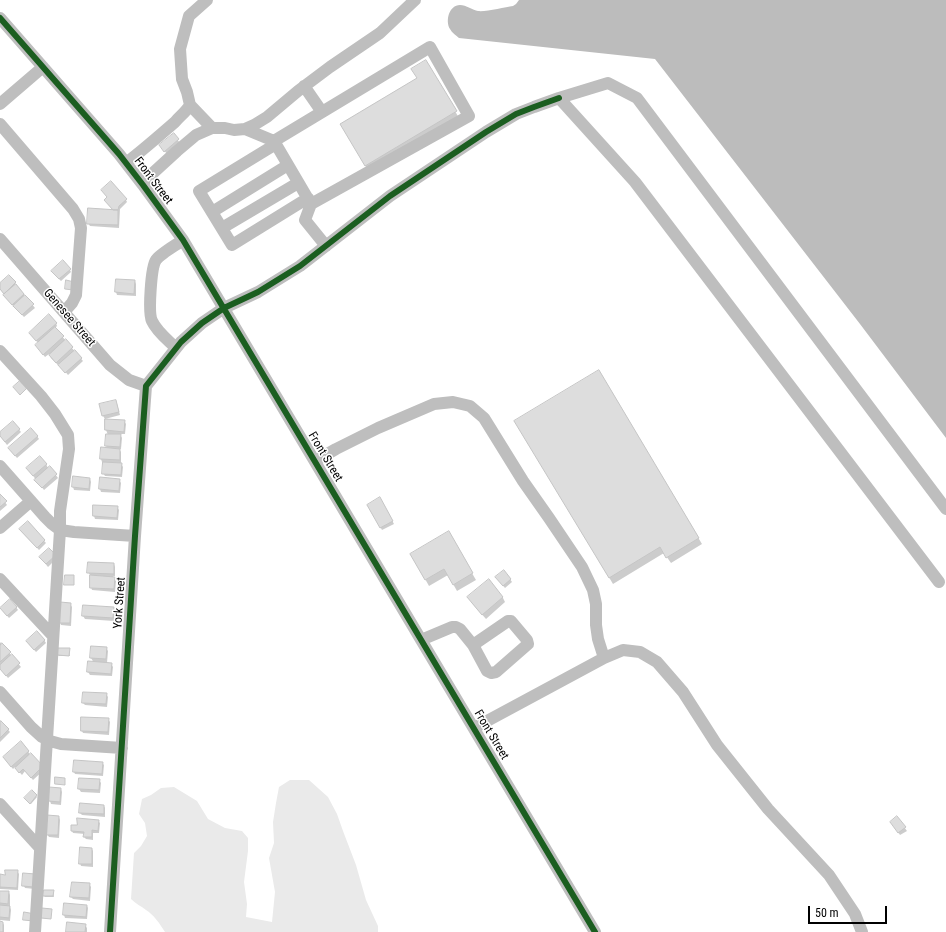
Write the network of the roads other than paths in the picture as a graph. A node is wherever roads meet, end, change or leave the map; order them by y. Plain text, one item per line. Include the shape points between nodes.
1 (207, 0) edge
2 (415, 0) edge
3 (0, 18) edge
4 (43, 67) junction
5 (304, 86) junction
6 (559, 98) junction
7 (0, 104) edge
8 (190, 105) junction
9 (322, 112) junction
10 (0, 124) edge
11 (212, 128) junction
12 (245, 129) junction
13 (275, 143) junction
14 (126, 163) junction
15 (288, 165) junction
16 (142, 183) junction
17 (298, 183) junction
18 (309, 201) junction
19 (212, 212) junction
20 (222, 228) junction
21 (0, 239) edge
22 (183, 240) junction
23 (326, 246) junction
24 (224, 308) junction
25 (64, 312) junction
26 (176, 348) junction
27 (0, 351) edge
28 (146, 386) junction
29 (315, 461) junction
30 (0, 466) edge
31 (31, 501) junction
32 (946, 509) edge
33 (0, 528) edge
34 (60, 530) junction
35 (136, 536) junction
36 (0, 579) edge
37 (939, 582) dead end
38 (53, 636) junction
39 (421, 640) junction
40 (472, 645) junction
41 (604, 658) junction
42 (0, 692) edge
43 (474, 728) junction
44 (47, 739) junction
45 (122, 748) junction
46 (0, 804) edge
47 (40, 848) junction
48 (35, 932) edge
49 (110, 932) edge
50 (595, 932) edge
51 (862, 932) edge

1 - 8 street via 189,16 180,49 182,79
2 - 5 street via 380,33
3 - 4 street, Front Street
4 - 7 street
4 - 14 street, Front Street
5 - 9 street
5 - 12 street via 267,117
6 - 23 street via 516,114 486,132 390,196
6 - 32 street via 608,83 637,98
6 - 37 street via 635,182
8 - 11 street
8 - 14 street via 169,128
9 - 13 street
9 - 18 street via 430,47 469,116
10 - 25 street via 79,219 81,228 76,295
11 - 12 street
11 - 16 street via 196,135
12 - 13 street
13 - 15 street
13 - 19 street via 199,191
14 - 16 street, Front Street
15 - 17 street
15 - 19 street
16 - 22 street, Front Street
17 - 18 street
17 - 20 street
18 - 20 street via 232,245
18 - 23 street via 305,220
19 - 20 street
21 - 25 street, Genesee Street
22 - 24 street, Front Street
22 - 26 street via 156,260 153,268 150,309 151,320
23 - 24 street via 258,292
24 - 26 street via 202,323
24 - 29 street, Front Street
25 - 28 street, Genesee Street via 110,365 129,380
26 - 28 street
27 - 34 street via 41,396 68,435 69,449 60,511
28 - 35 street, York Street
29 - 39 street, Front Street
29 - 41 street via 378,428 434,404 453,402 470,406 484,418 523,481 582,567 593,590 598,639
30 - 31 street
31 - 33 street
31 - 34 street
34 - 35 street
34 - 38 street
35 - 45 street, York Street
36 - 38 street
38 - 44 street
39 - 40 street via 456,627
39 - 43 street, Front Street
40 - 40 street via 487,671 491,673 496,672 528,644 511,621 508,621
41 - 43 street
41 - 51 street via 623,650 640,652 657,662 683,692 717,745 764,803 829,875 856,914
42 - 44 street via 31,727
43 - 50 street, Front Street
44 - 45 street via 61,744
44 - 47 street
45 - 49 street, York Street
46 - 47 street
47 - 48 street

